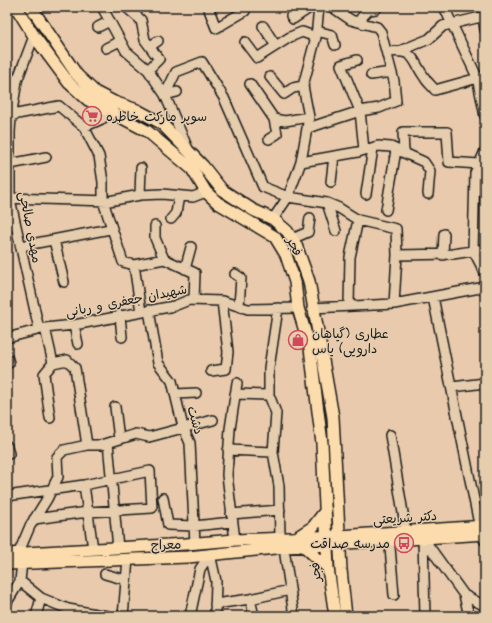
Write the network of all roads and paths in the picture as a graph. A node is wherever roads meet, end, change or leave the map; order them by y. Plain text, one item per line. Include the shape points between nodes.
1 (16, 7) edge
2 (31, 7) edge
3 (102, 7) edge
4 (126, 7) edge
5 (208, 7) edge
6 (311, 7) edge
7 (319, 7) edge
8 (444, 7) edge
9 (335, 8) edge
10 (376, 9) dead end
11 (245, 11) dead end
12 (484, 16) edge
13 (292, 17) dead end
14 (110, 21) junction
15 (364, 24) junction
16 (451, 24) junction
17 (263, 26) dead end
18 (98, 27) dead end
19 (485, 30) edge
20 (316, 34) junction
21 (34, 36) junction
22 (158, 40) dead end
23 (120, 41) junction
24 (245, 42) dead end
25 (335, 45) dead end
26 (150, 46) junction
27 (276, 46) junction
28 (106, 48) dead end
29 (402, 50) junction
30 (387, 52) junction
31 (357, 60) dead end
32 (148, 70) junction
33 (391, 72) junction
34 (77, 75) junction
35 (371, 75) dead end
36 (270, 77) dead end
37 (481, 77) edge
38 (7, 79) edge
39 (17, 81) junction
40 (69, 83) junction
41 (250, 84) dead end
42 (303, 86) junction
43 (177, 92) dead end
44 (165, 95) junction
45 (110, 111) junction
46 (360, 111) junction
47 (9, 116) edge
48 (485, 116) edge
49 (309, 117) junction
50 (274, 119) junction
51 (84, 127) junction
52 (308, 128) junction
53 (268, 139) dead end
54 (188, 149) junction
55 (369, 149) junction
56 (400, 152) junction
57 (485, 152) edge
58 (334, 156) junction
59 (46, 157) dead end
60 (440, 157) dead end
61 (301, 162) junction
62 (449, 162) junction
63 (10, 164) junction
64 (479, 164) junction
65 (141, 168) dead end
66 (331, 182) dead end
67 (206, 192) junction
68 (366, 194) dead end
69 (428, 194) dead end
70 (140, 195) junction
71 (179, 196) junction
72 (288, 197) junction
73 (9, 199) edge
74 (102, 201) junction
75 (327, 203) junction
76 (386, 210) dead end
77 (310, 218) dead end
78 (171, 219) dead end
79 (273, 219) junction
80 (358, 220) junction
81 (155, 226) dead end
82 (110, 229) junction
83 (336, 230) dead end
84 (444, 234) dead end
85 (54, 240) junction
86 (292, 240) junction
87 (21, 246) junction
88 (192, 246) dead end
89 (485, 249) edge
90 (474, 250) junction
91 (443, 254) junction
92 (397, 255) junction
93 (164, 259) junction
94 (134, 265) junction
95 (186, 269) junction
96 (485, 271) edge
97 (235, 274) dead end
98 (64, 282) dead end
99 (485, 287) edge
100 (433, 297) junction
101 (194, 300) junction
102 (222, 301) junction
103 (394, 304) junction
104 (349, 305) junction
105 (239, 306) junction
106 (278, 308) junction
107 (298, 308) junction
108 (312, 308) junction
109 (145, 311) junction
110 (120, 316) junction
111 (74, 325) junction
112 (42, 329) junction
113 (122, 337) dead end
114 (7, 338) edge
115 (78, 344) dead end
116 (53, 363) junction
117 (211, 371) dead end
118 (237, 383) dead end
119 (485, 383) edge
120 (452, 387) junction
121 (196, 393) dead end
122 (176, 394) junction
123 (235, 394) junction
124 (269, 395) junction
125 (115, 407) dead end
126 (50, 418) dead end
127 (213, 420) dead end
128 (183, 427) junction
129 (390, 435) dead end
130 (119, 439) junction
131 (108, 443) junction
132 (87, 445) junction
133 (228, 450) junction
134 (272, 452) junction
135 (111, 478) junction
136 (84, 486) junction
137 (52, 490) junction
138 (7, 496) edge
139 (164, 498) dead end
140 (114, 510) junction
141 (280, 510) junction
142 (326, 510) junction
143 (88, 512) junction
144 (231, 518) junction
145 (34, 520) junction
146 (194, 526) junction
147 (483, 532) edge
148 (423, 534) junction
149 (407, 535) junction
150 (342, 536) junction
151 (297, 537) junction
152 (389, 537) junction
153 (280, 538) junction
154 (235, 540) junction
155 (326, 541) junction
156 (195, 544) junction
157 (305, 547) junction
158 (118, 548) junction
159 (93, 549) junction
160 (7, 554) edge
161 (210, 554) junction
162 (285, 555) dead end
163 (20, 557) junction
164 (128, 560) junction
165 (7, 564) edge
166 (328, 568) junction
167 (105, 574) dead end
168 (126, 580) junction
169 (20, 581) junction
170 (290, 590) junction
171 (394, 595) dead end
172 (464, 595) junction
173 (41, 598) junction
174 (250, 599) junction
175 (7, 602) edge
176 (215, 604) junction
177 (485, 606) edge
178 (36, 616) edge
179 (96, 616) edge
180 (107, 616) edge
181 (123, 616) edge
182 (190, 616) edge
183 (215, 616) edge
184 (254, 616) edge
185 (294, 616) edge
186 (335, 616) edge
187 (346, 616) edge
188 (425, 616) edge
189 (469, 616) edge

1 - 21 main road, فجر
2 - 34 main road
3 - 14 street
4 - 26 street via 141,20 142,30
5 - 11 street via 216,28
6 - 13 street
7 - 20 street
8 - 16 street
9 - 15 street via 351,20
10 - 15 street via 364,14 361,18
12 - 16 street
12 - 19 street
14 - 18 street
14 - 23 street
15 - 30 street via 377,27
16 - 29 street via 443,26 429,39
16 - 37 street
17 - 27 street
20 - 25 street via 332,35
20 - 27 street via 302,32
20 - 42 street
21 - 39 street, مهدی صالحی
21 - 40 main road, فجر
22 - 26 street
23 - 28 street
23 - 32 street via 126,52
24 - 27 street via 258,58
26 - 32 street via 159,59
29 - 30 street
29 - 37 street via 416,60 424,78 435,90
30 - 33 street
31 - 46 street via 341,65
32 - 44 street
33 - 35 street
33 - 46 street via 396,101 379,108
34 - 40 main road
34 - 54 main road via 95,92 161,122
36 - 42 street via 284,94 293,88
37 - 48 street
38 - 39 street
39 - 47 street, مهدی صالحی
40 - 45 main road, فجر via 88,100
41 - 50 street
42 - 49 street
43 - 44 street
44 - 54 street
44 - 72 street via 176,72 202,62 224,98 263,187
45 - 51 street via 102,119
45 - 67 main road, فجر via 147,130 192,169
46 - 52 street
46 - 55 street
47 - 51 street via 59,106
47 - 63 street, مهدی صالحی
49 - 50 street via 285,121
49 - 52 street
50 - 53 street via 277,134
51 - 74 street via 98,156 103,182
52 - 61 street
54 - 79 main road via 226,193
55 - 56 street via 384,147
55 - 58 street
55 - 68 street
56 - 62 street via 403,132 447,132
56 - 69 street via 424,162 430,171
56 - 76 street
57 - 64 street
58 - 61 street
58 - 66 street
59 - 63 street
60 - 62 street
61 - 72 street
62 - 64 street
63 - 73 street, مهدی صالحی
64 - 90 street via 475,173
65 - 70 street
67 - 71 street via 193,197
67 - 107 main road, فجر via 218,203 275,237 286,255
70 - 71 street
70 - 74 street
71 - 78 street via 176,213
72 - 75 street
72 - 79 street
73 - 74 street
73 - 87 street, مهدی صالحی
74 - 82 street
75 - 80 street
75 - 83 street
77 - 86 street via 308,232
79 - 86 main road via 287,231
80 - 92 street via 396,229
80 - 104 street via 352,244
81 - 93 street via 155,238
82 - 85 street
82 - 94 street via 123,262
84 - 91 street
85 - 87 street
85 - 98 street
86 - 108 main road via 309,281
87 - 112 street, مهدی صالحی
88 - 95 street
89 - 90 street
90 - 91 street
90 - 96 street
91 - 92 street
92 - 103 street
93 - 94 street
93 - 95 street
94 - 109 street, دشت
95 - 101 street via 195,273
97 - 105 street via 241,278
99 - 100 street
100 - 103 street
100 - 120 street
101 - 102 street, شهیدان جعفری و ربانی
101 - 109 street, شهیدان جعفری و ربانی
102 - 105 street, شهیدان جعفری و ربانی
102 - 117 street via 228,352 226,369
103 - 104 street
104 - 108 street
105 - 106 street, شهیدان جعفری و ربانی via 248,309
106 - 107 street, شهیدان جعفری و ربانی
106 - 124 street via 269,368
107 - 108 main road
107 - 142 main road, فجر via 310,348 322,443
108 - 150 main road via 332,417
109 - 110 street, شهیدان جعفری و ربانی
109 - 122 street, دشت via 158,363 172,381
110 - 111 street, شهیدان جعفری و ربانی
110 - 113 street
111 - 112 street, شهیدان جعفری و ربانی
111 - 115 street
112 - 114 street, شهیدان جعفری و ربانی
112 - 116 street, مهدی صالحی
116 - 126 street via 44,374
116 - 132 street via 67,360 75,368
118 - 123 street
119 - 120 street
120 - 147 street
121 - 122 street
122 - 128 street, دشت
123 - 124 street
123 - 133 street
124 - 134 street via 276,413
125 - 130 street
127 - 128 street
128 - 130 street via 148,437 136,434
128 - 146 street, دشت via 190,443 192,457
129 - 149 street
130 - 131 street
131 - 132 street
131 - 135 street
132 - 137 street via 64,450 57,457 58,476
133 - 134 street
133 - 144 street via 227,475
134 - 141 street via 280,486
135 - 136 street
135 - 140 street
135 - 140 street via 150,471 152,508
136 - 137 street
136 - 143 street
137 - 138 street
137 - 145 street
139 - 146 street via 168,525
140 - 143 street
140 - 158 street
141 - 144 street
141 - 153 street
142 - 151 main road via 313,527
142 - 155 main road, فجر
143 - 145 street
143 - 159 street
144 - 146 street
144 - 154 street
145 - 163 street
146 - 156 street, دشت
147 - 148 main road, دکتر شریعتی
148 - 149 main road, دکتر شریعتی
148 - 172 street
148 - 188 street
149 - 152 main road, دکتر شریعتی
150 - 152 main road, دکتر شریعتی
150 - 155 main road, دکتر شریعتی
150 - 187 main road
151 - 153 main road, معراج
151 - 155 main road, معراج
152 - 171 street
153 - 154 main road, معراج
154 - 156 main road, معراج
155 - 157 main road, معراج
155 - 166 main road, فجر
156 - 158 main road, معراج
157 - 161 main road, معراج
157 - 166 main road
158 - 159 main road, معراج
159 - 163 main road, معراج
160 - 163 main road, معراج
161 - 164 main road, معراج
161 - 176 street via 216,581
161 - 182 street via 200,569
162 - 170 street
163 - 164 main road, معراج
163 - 165 main road, معراج
163 - 169 street
164 - 168 street
166 - 186 main road, فجر
167 - 168 street
168 - 181 street
169 - 173 street
169 - 175 street
170 - 174 street
170 - 185 street
172 - 177 street
172 - 189 street
173 - 178 street
173 - 179 street via 68,609
174 - 176 street
174 - 184 street
176 - 183 street
179 - 180 street

